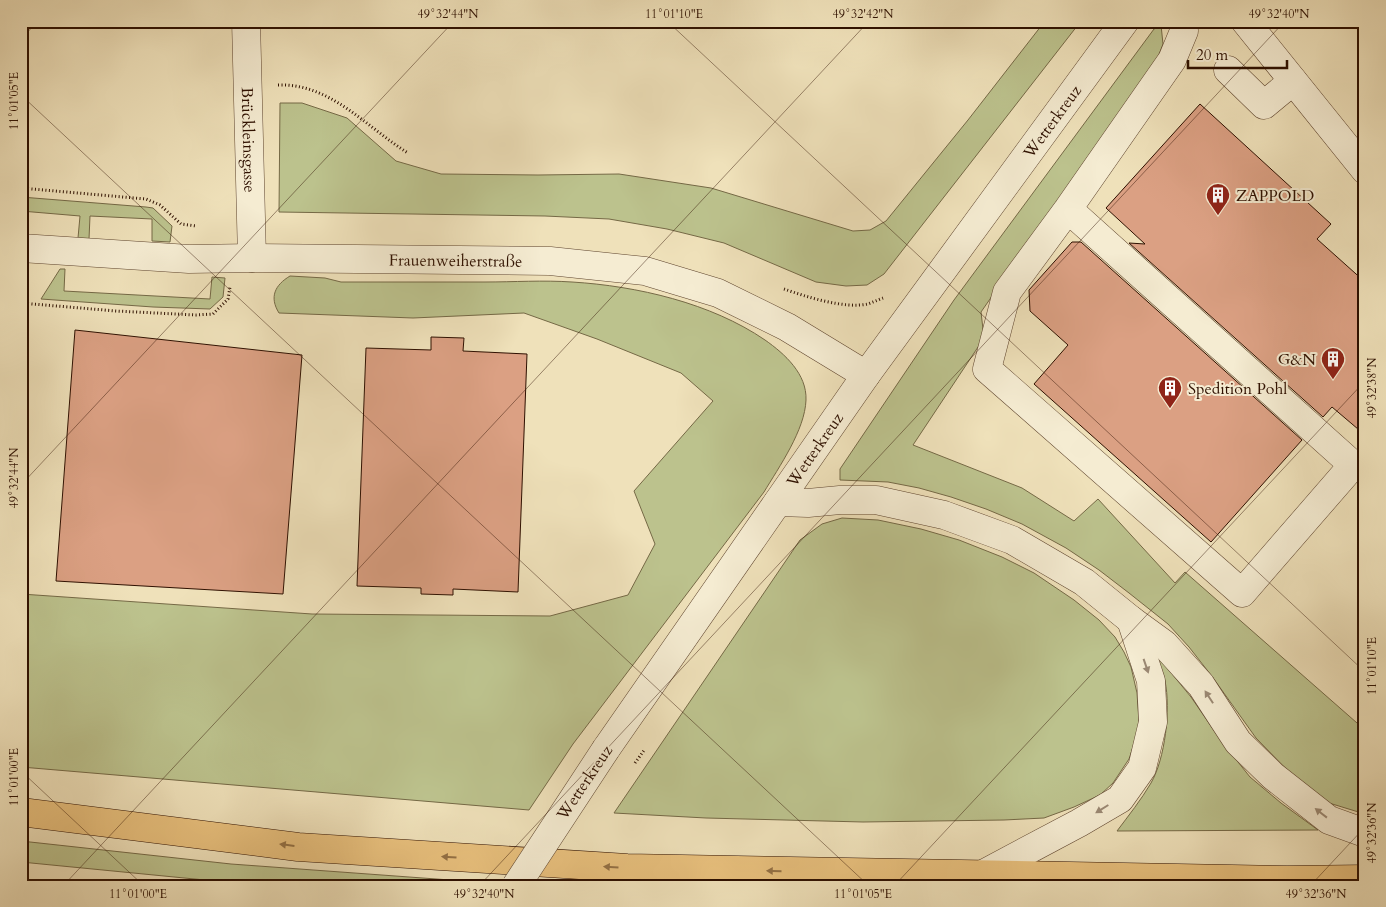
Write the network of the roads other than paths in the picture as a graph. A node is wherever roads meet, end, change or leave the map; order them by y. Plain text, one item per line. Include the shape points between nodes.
1 (246, 21) edge
2 (1126, 21) edge
3 (1183, 21) edge
4 (1256, 25) edge
5 (1228, 70) dead end
6 (1293, 81) junction
7 (1365, 170) edge
8 (1068, 209) junction
9 (21, 248) edge
10 (252, 258) junction
11 (866, 375) junction
12 (778, 502) junction
13 (1131, 620) junction
14 (21, 812) edge
15 (1365, 833) edge
16 (983, 874) junction
17 (1365, 879) edge
18 (516, 886) edge

1 - 10 street, Brückleinsgasse
2 - 11 street, Wetterkreuz
3 - 8 street via 1184,31 1172,60
4 - 6 street
5 - 6 street via 1264,105
6 - 7 street
8 - 8 street via 1353,465 1242,593 987,369 1007,292
9 - 10 street, Frauenweiherstraße via 189,260
10 - 11 street, Frauenweiherstraße via 550,261 645,271 718,293 787,327
11 - 12 street, Wetterkreuz
12 - 13 street via 876,500 944,514 1012,540 1084,582
12 - 18 street, Wetterkreuz, bridge via 606,749
15 -> 13 street via 1329,820 1273,776 1238,742 1201,684 1164,644
13 -> 16 street via 1151,681 1153,722 1142,768 1120,799
16 -> 14 highway via 626,868 298,847
16 - 17 highway

